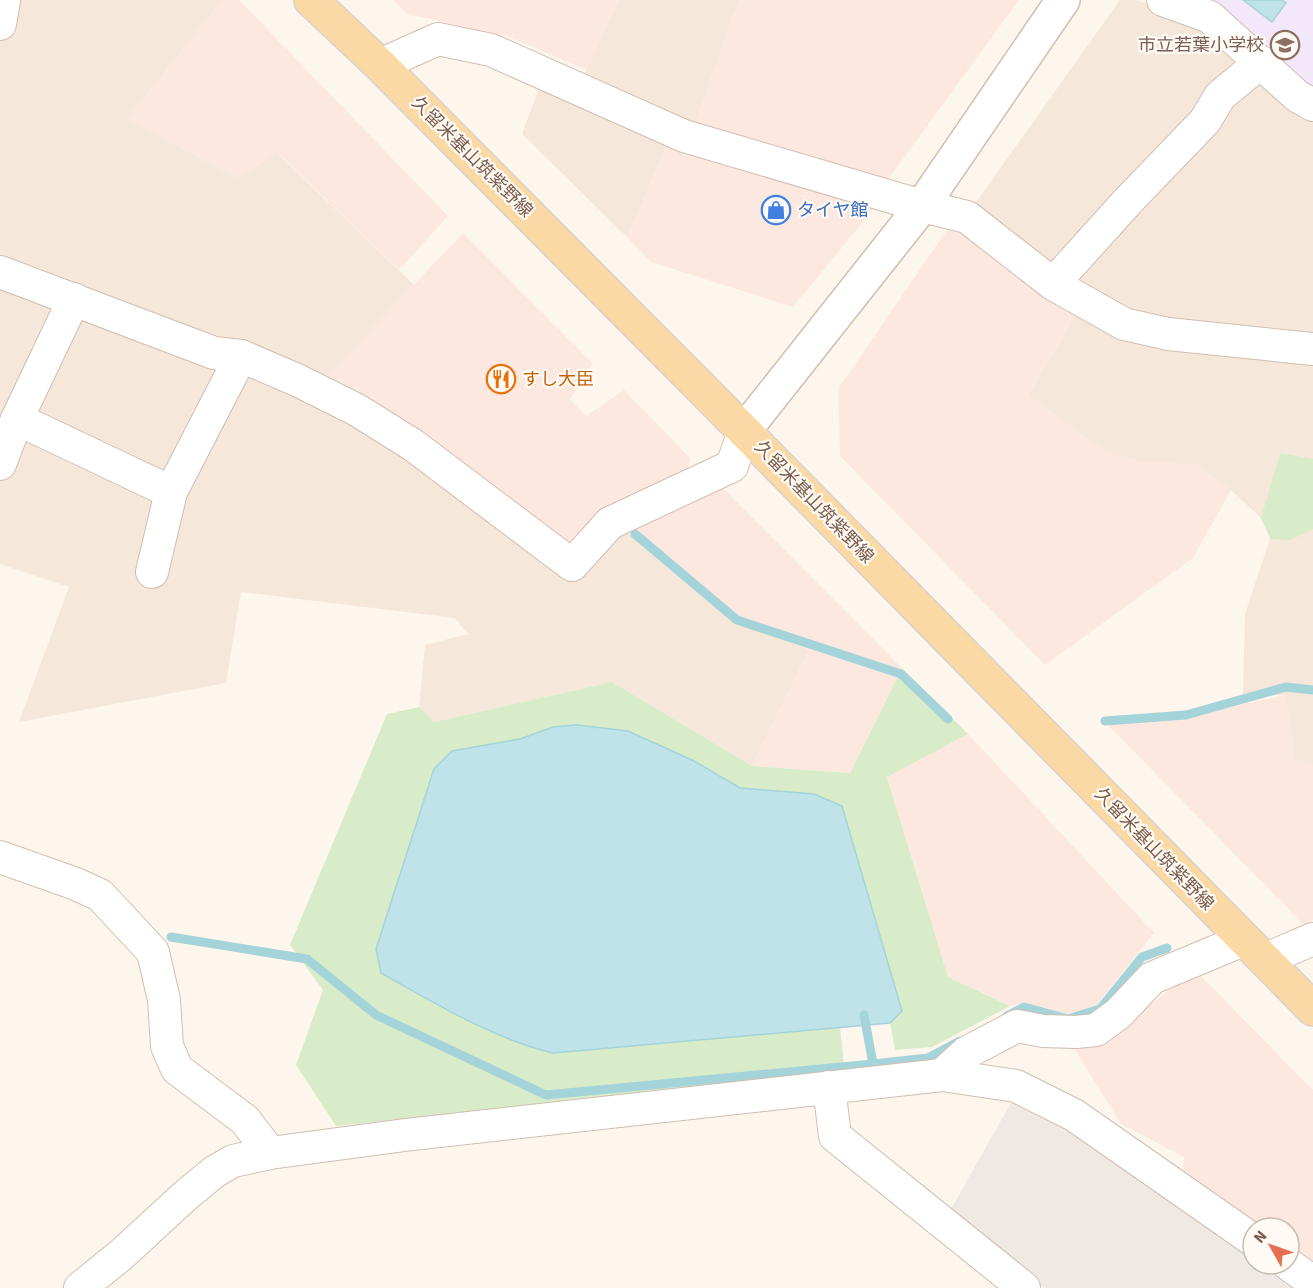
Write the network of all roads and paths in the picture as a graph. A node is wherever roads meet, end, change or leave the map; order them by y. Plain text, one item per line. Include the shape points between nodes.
1 (4, 0) edge
2 (311, 0) edge
3 (1063, 0) edge
4 (1163, 0) edge
5 (0, 24) edge
6 (1261, 62) junction
7 (380, 64) junction
8 (1313, 105) edge
9 (922, 206) junction
10 (0, 272) edge
11 (1053, 284) junction
12 (74, 299) junction
13 (1313, 349) edge
14 (241, 356) junction
15 (17, 419) junction
16 (744, 431) junction
17 (0, 464) edge
18 (171, 492) junction
19 (152, 572) dead end
20 (0, 857) edge
21 (1313, 939) edge
22 (1253, 950) junction
23 (1313, 1009) edge
24 (942, 1075) junction
25 (829, 1087) junction
26 (270, 1153) junction
27 (1241, 1232) edge
28 (80, 1288) edge
29 (1024, 1288) edge

1 - 5 street
2 - 7 main road, 久留米基山筑紫野線
3 - 9 street
4 - 6 street via 1210,17
6 - 8 street
6 - 11 street via 1220,96 1205,121
7 - 9 street via 438,39 491,50 684,136
7 - 16 main road, 久留米基山筑紫野線
9 - 11 street via 967,216
9 - 16 street
10 - 12 street
11 - 13 street via 1124,324 1168,334
12 - 14 street via 213,353
12 - 15 street
14 - 16 street via 357,410 413,445 572,565 610,523 732,466
14 - 18 street
15 - 17 street
15 - 18 street
16 - 22 main road, 久留米基山筑紫野線
18 - 19 street
20 - 26 street via 100,895 153,952 164,1000 167,1046 177,1069 245,1120
21 - 22 street
22 - 23 main road, 久留米基山筑紫野線
22 - 24 street via 1152,978 1118,1014 1096,1030 1043,1031 1017,1026 966,1053
24 - 25 street
24 - 27 street via 1016,1086 1074,1115
25 - 26 street
25 - 29 street via 835,1136
26 - 28 street via 232,1161 214,1172

